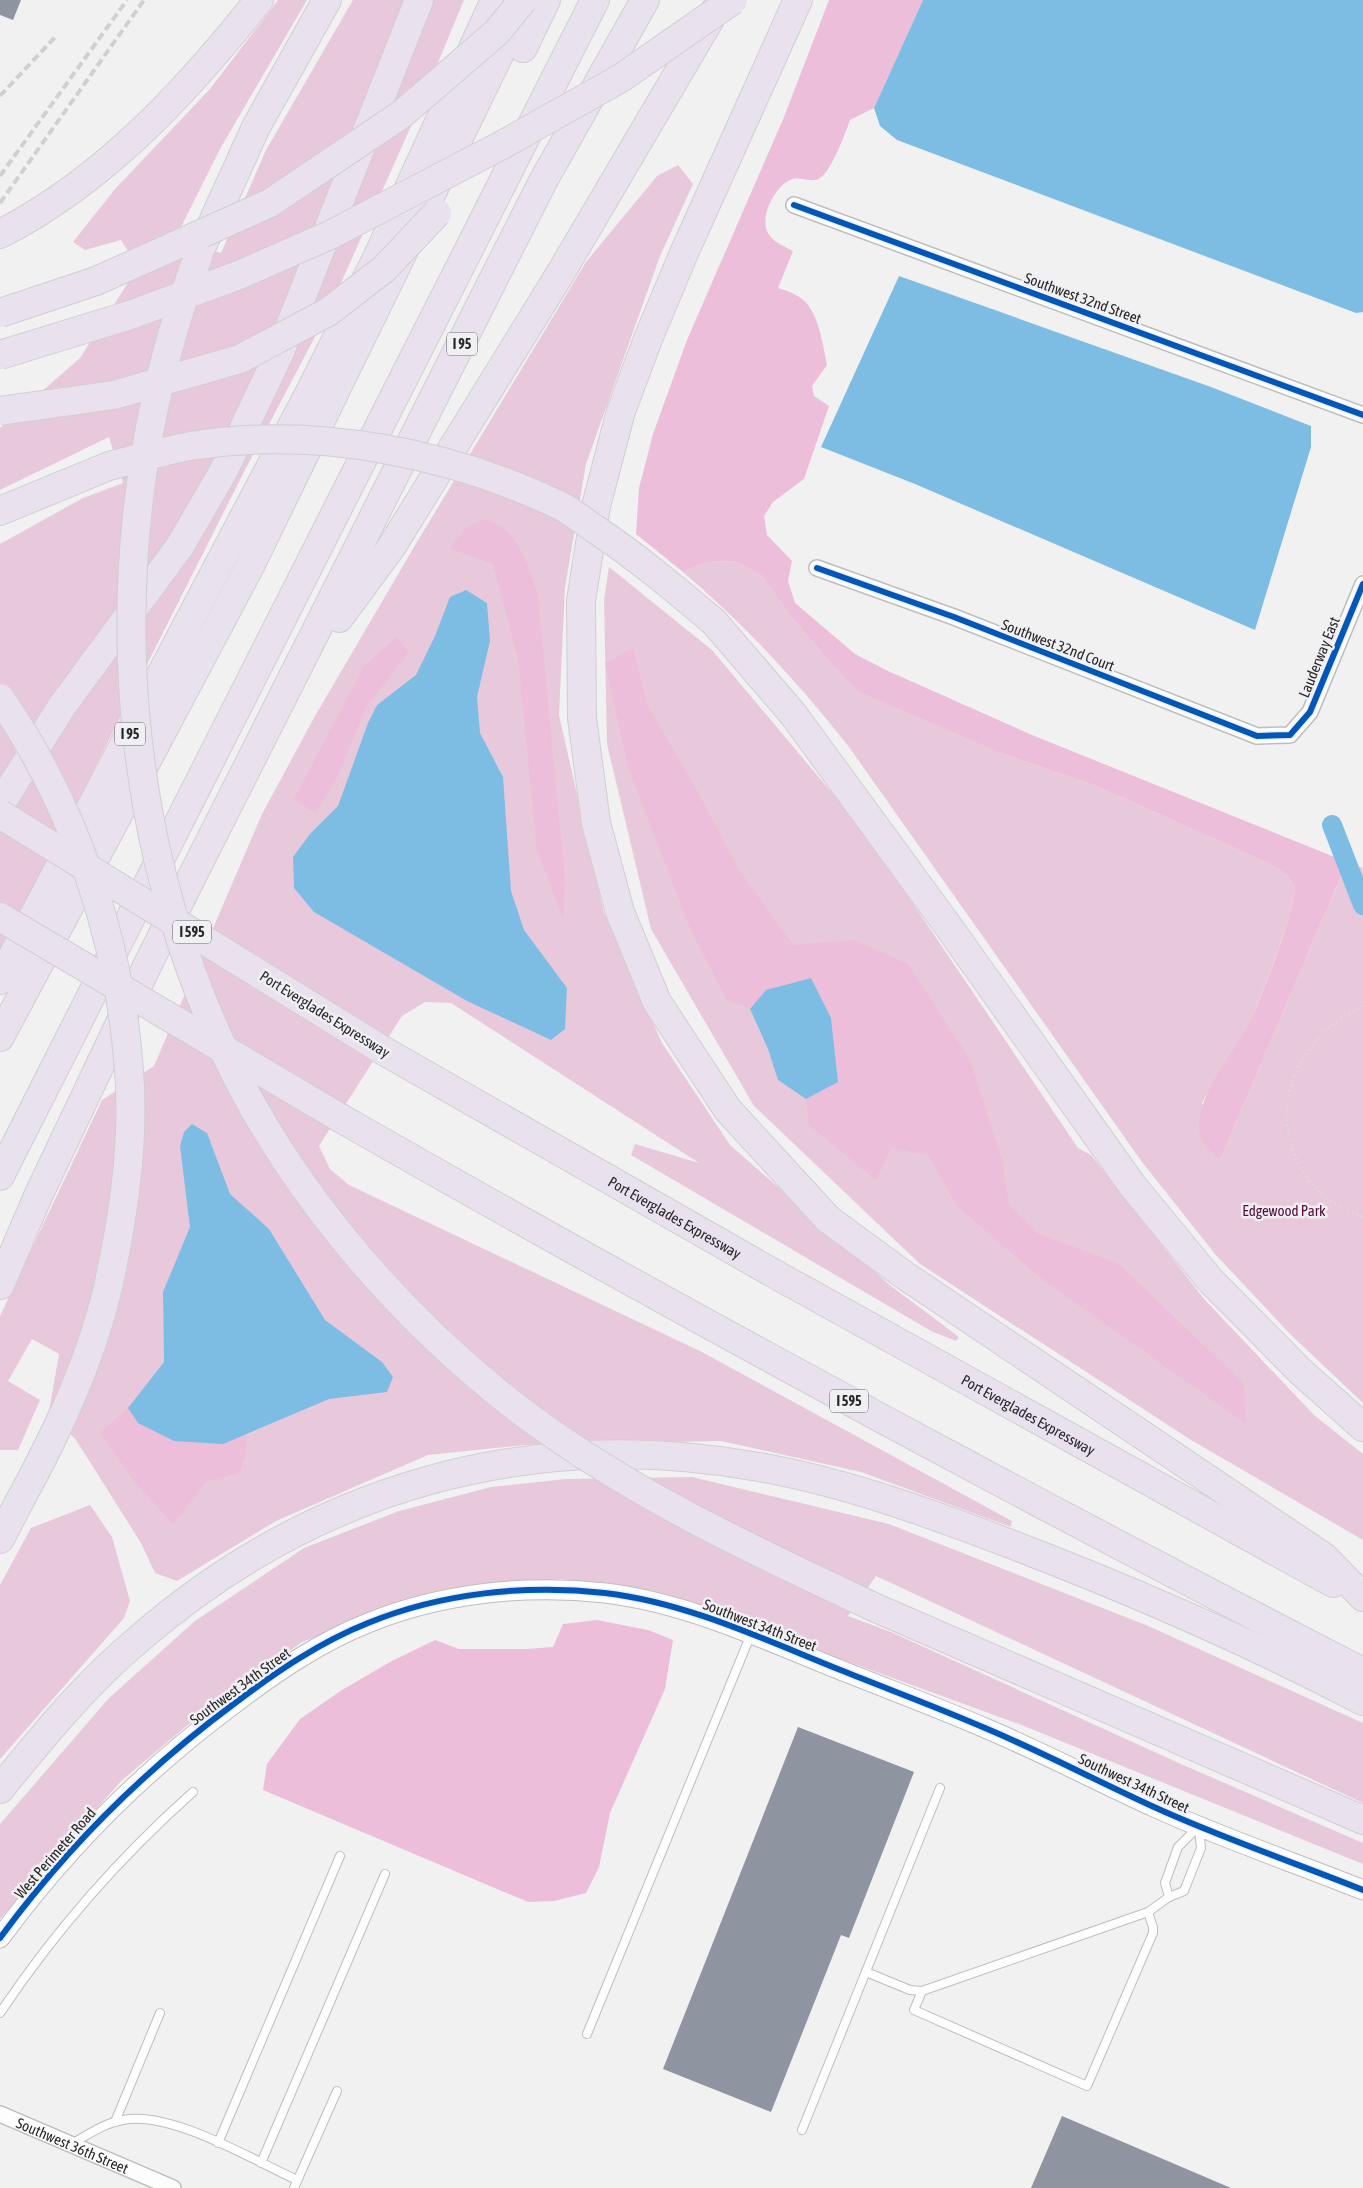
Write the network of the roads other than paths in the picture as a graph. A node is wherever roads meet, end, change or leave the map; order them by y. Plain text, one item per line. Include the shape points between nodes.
1 (259, 0) edge
2 (327, 0) edge
3 (419, 0) edge
4 (495, 0) edge
5 (524, 0) edge
6 (546, 0) edge
7 (595, 0) edge
8 (645, 0) edge
9 (722, 0) edge
10 (733, 0) edge
11 (798, 0) edge
12 (794, 205) dead end
13 (0, 234) edge
14 (0, 313) edge
15 (0, 355) edge
16 (0, 411) edge
17 (1363, 415) edge
18 (0, 511) edge
19 (817, 568) dead end
20 (1363, 584) edge
21 (286, 693) junction
22 (0, 698) edge
23 (1290, 735) joint
24 (0, 805) edge
25 (0, 814) edge
26 (0, 917) edge
27 (0, 980) edge
28 (0, 1037) edge
29 (0, 1176) edge
30 (0, 1285) edge
31 (1363, 1427) edge
32 (0, 1539) edge
33 (1363, 1598) edge
34 (750, 1634) junction
35 (1363, 1672) edge
36 (1363, 1701) edge
37 (940, 1788) dead end
38 (0, 1789) edge
39 (193, 1792) dead end
40 (111, 1809) joint
41 (1363, 1820) edge
42 (1199, 1826) junction
43 (340, 1856) dead end
44 (385, 1874) dead end
45 (1363, 1890) edge
46 (1169, 1897) junction
47 (1148, 1912) junction
48 (0, 1938) edge
49 (866, 1972) junction
50 (922, 1991) junction
51 (0, 2013) edge
52 (160, 2013) dead end
53 (587, 2034) dead end
54 (337, 2091) dead end
55 (0, 2114) edge
56 (115, 2122) junction
57 (802, 2130) dead end
58 (218, 2143) junction
59 (71, 2144) junction
60 (261, 2163) junction
61 (296, 2184) edge
62 (173, 2188) edge

1 - 13 highway via 195,78 154,119 104,164 29,220
2 - 41 highway, bridge via 256,127 178,310 150,428 132,568 132,678 140,754 162,875 180,940 230,1062 296,1175 339,1234 380,1282 468,1367 574,1449 633,1486 738,1542 876,1608
3 - 24 highway via 278,354 224,472 180,546 62,706
4 - 27 highway, I 95 via 380,251 312,388
5 - 14 highway, bridge via 497,32 402,114 270,203 96,281
5 - 28 highway via 249,568
6 - 16 highway, bridge via 437,213 384,269 328,312 240,359 114,394
7 - 29 highway
8 - 21 highway, I 95 via 542,184
9 - 21 highway via 560,274 392,546
10 - 15 highway, bridge via 621,78 330,235 239,275
11 - 33 highway via 648,339 621,411 596,506 581,601 582,718 596,823 620,912 657,1002 728,1110 828,1219 907,1277 1324,1557
12 - 17 street, Southwest 32nd Street
18 - 31 highway, bridge via 109,466 197,445 270,439 360,445 430,459 496,479 562,507 629,551 714,622 793,714 1132,1185 1210,1280 1300,1371
19 - 23 street, Southwest 32nd Court via 954,617 1257,736
20 - 23 street, Lauderway East via 1310,712
21 - 30 highway, I 95 via 89,1086
22 - 32 highway, bridge via 34,752 74,834 112,959 130,1072 129,1135 112,1269 75,1388 54,1437
25 - 33 highway, Port Everglades Expressway / I 595, bridge via 384,1051 782,1278
26 - 35 highway, I 595, bridge via 342,1120 733,1338 1016,1491
34 - 40 street, Southwest 34th Street via 698,1614 606,1594 556,1591 501,1593 422,1605 340,1635 283,1668 194,1734
34 - 42 street, Southwest 34th Street via 985,1728
34 - 53 lane
36 - 38 highway via 1138,1595 952,1521 878,1497 800,1475 715,1460 591,1453 511,1462 419,1483 334,1514 248,1557 137,1640 63,1714
37 - 49 lane
39 - 51 lane via 109,1873
40 - 48 street, West Perimeter Road
42 - 45 street, Southwest 34th Street
42 - 46 lane via 1178,1847 1165,1883
42 - 46 lane via 1201,1848 1184,1891
43 - 58 lane
44 - 60 lane
46 - 47 lane
47 - 50 lane
47 - 50 lane via 1153,1933 1087,2086 914,2010
49 - 50 lane via 910,1990
49 - 57 lane
52 - 56 lane
54 - 61 lane
55 - 59 street, Southwest 36th Street
56 - 58 lane via 134,2118 161,2120
56 - 59 lane
58 - 60 lane
59 - 62 street, Southwest 36th Street
60 - 61 lane

